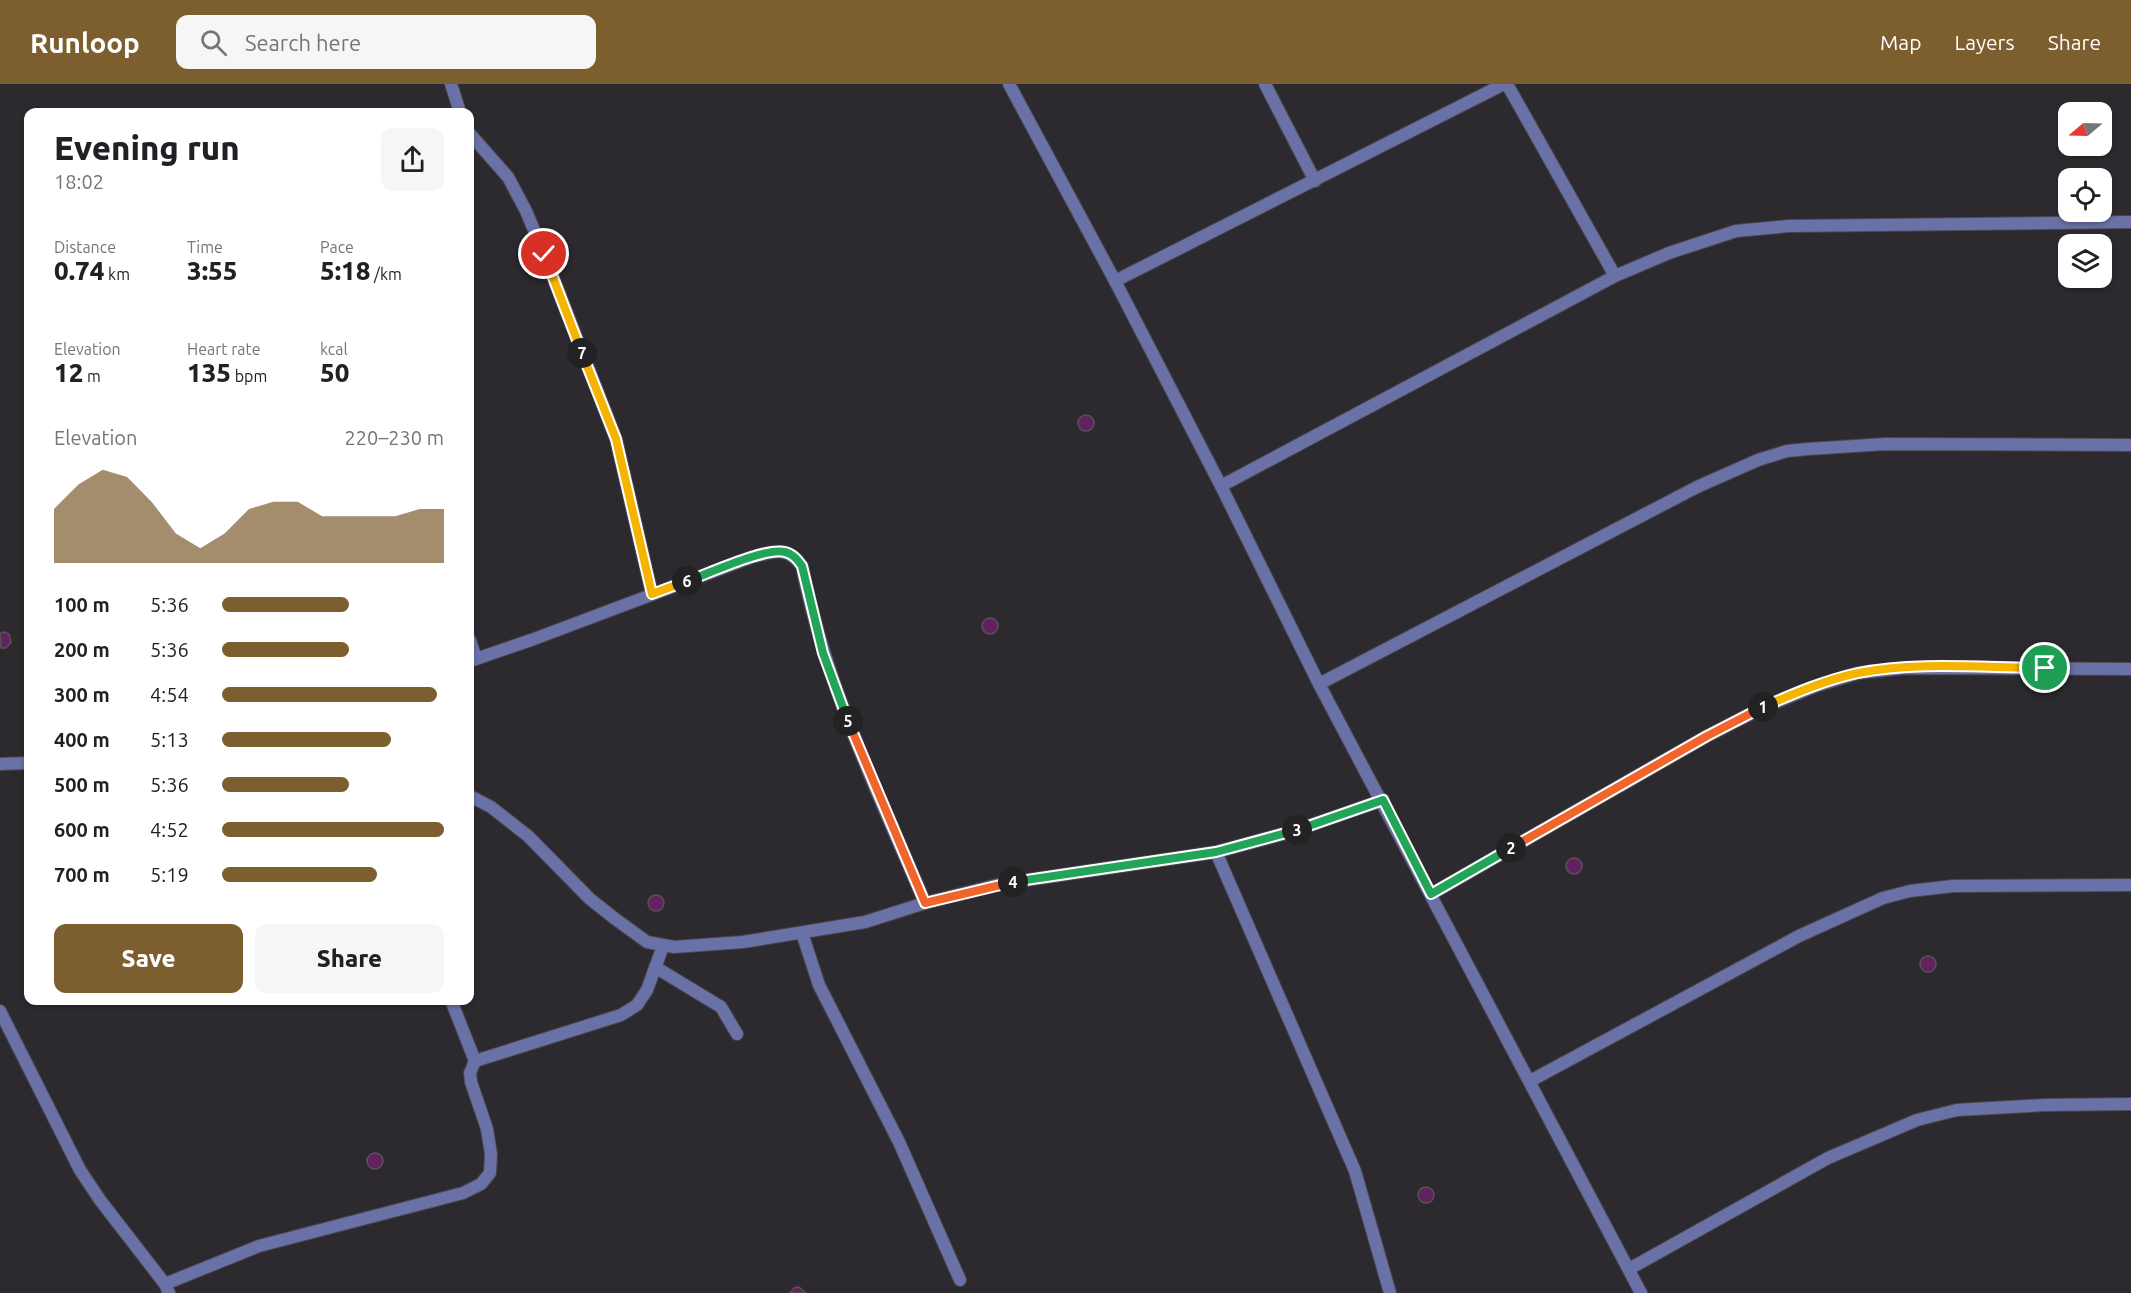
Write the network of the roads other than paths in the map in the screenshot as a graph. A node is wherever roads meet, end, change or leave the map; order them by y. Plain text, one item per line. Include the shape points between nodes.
1 (451, 84) edge
2 (1009, 84) edge
3 (1265, 84) edge
4 (1505, 84) edge
5 (459, 108) edge
6 (474, 139) edge
7 (1315, 181) junction
8 (2131, 222) edge
9 (1615, 276) junction
10 (1115, 281) junction
11 (2131, 445) edge
12 (1221, 486) junction
13 (652, 594) junction
14 (474, 660) edge
15 (2131, 669) edge
16 (1319, 684) junction
17 (24, 763) edge
18 (0, 764) edge
19 (474, 798) edge
20 (1383, 800) junction
21 (1216, 852) junction
22 (2131, 885) edge
23 (1431, 894) junction
24 (925, 903) junction
25 (802, 933) junction
26 (663, 946) junction
27 (655, 968) junction
28 (453, 1005) edge
29 (0, 1011) edge
30 (737, 1034) dead end
31 (475, 1061) junction
32 (1530, 1081) junction
33 (2131, 1104) edge
34 (1629, 1269) junction
35 (960, 1280) dead end
36 (167, 1288) edge
37 (1390, 1293) edge
38 (1641, 1293) edge

1 - 5 street
2 - 10 street
3 - 7 street
4 - 7 street
4 - 9 street
6 - 13 street via 508,177 526,211 616,439
7 - 10 street
8 - 9 street via 1789,226 1736,231
9 - 12 street
10 - 12 street
11 - 16 street via 1885,444 1787,451 1697,487
12 - 16 street
13 - 14 street
13 - 24 street via 774,551 796,557 802,566 823,653 849,724
15 - 23 street via 1905,668 1858,674 1816,686 1707,736
16 - 20 street
17 - 18 street
19 - 26 street via 528,836 614,918 647,942
20 - 21 street via 1291,832
20 - 23 street
21 - 24 street via 1001,884
21 - 37 street via 1355,1171
22 - 32 street via 1953,886 1883,898 1799,936
23 - 32 street
24 - 25 street via 865,922
25 - 26 street via 743,942
25 - 35 street via 819,985 899,1142
26 - 27 street
27 - 30 street via 721,1007
27 - 31 street via 637,1005 621,1015
28 - 31 street
29 - 36 street via 80,1170
31 - 36 street via 471,1082 492,1154 490,1173 481,1184 463,1193 259,1246
32 - 34 street
33 - 34 street via 1957,1110 1917,1120 1828,1158
34 - 38 street

